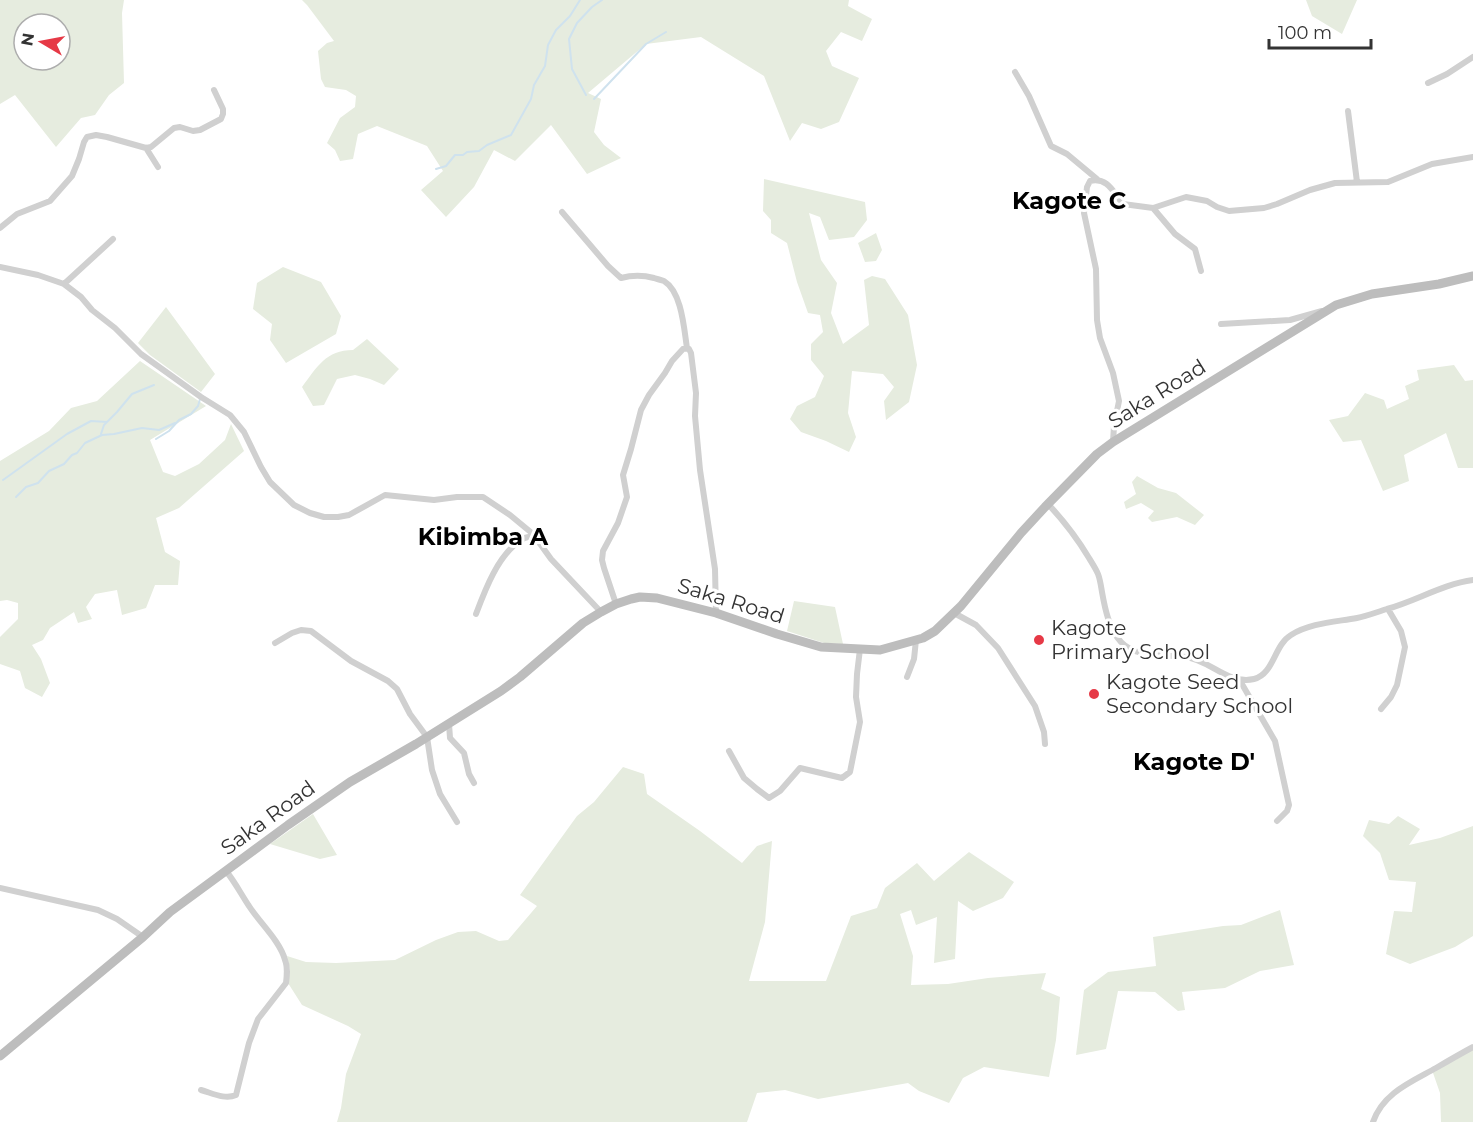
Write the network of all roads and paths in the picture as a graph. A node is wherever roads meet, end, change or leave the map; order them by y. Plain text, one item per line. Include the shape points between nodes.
1 (1473, 57) edge
2 (1015, 72) dead end
3 (1428, 83) dead end
4 (214, 90) dead end
5 (1348, 111) dead end
6 (146, 148) junction
7 (1473, 157) edge
8 (158, 167) dead end
9 (1097, 179) junction
10 (1357, 182) junction
11 (1153, 208) junction
12 (562, 212) dead end
13 (0, 228) edge
14 (113, 239) dead end
15 (0, 267) edge
16 (1201, 271) dead end
17 (1473, 276) edge
18 (64, 284) junction
19 (1325, 311) junction
20 (1221, 324) dead end
21 (687, 348) junction
22 (1113, 442) junction
23 (1048, 504) junction
24 (534, 536) junction
25 (1473, 580) edge
26 (616, 604) junction
27 (1388, 609) junction
28 (601, 612) junction
29 (716, 613) junction
30 (954, 613) junction
31 (476, 614) dead end
32 (916, 640) junction
33 (275, 643) dead end
34 (860, 649) junction
35 (907, 676) dead end
36 (1239, 679) junction
37 (1381, 709) dead end
38 (449, 724) junction
39 (427, 737) junction
40 (1045, 744) dead end
41 (729, 751) dead end
42 (474, 783) dead end
43 (1277, 821) dead end
44 (457, 822) dead end
45 (226, 871) junction
46 (0, 888) edge
47 (143, 937) junction
48 (1473, 1047) edge
49 (0, 1056) edge
50 (201, 1090) dead end
51 (1372, 1122) edge

1 - 3 street
2 - 9 street via 1052,146
4 - 6 street via 223,110 221,119 200,130 174,128
5 - 10 street
6 - 8 street
6 - 13 street via 107,137 87,137 72,176 50,201 17,214
7 - 10 street via 1432,164 1388,182
9 - 11 street via 1106,182 1124,204
9 - 22 street via 1087,187 1084,213 1096,269 1100,338 1119,401
10 - 11 street via 1335,183 1264,208 1229,211 1186,197
11 - 16 street via 1175,234 1195,249
12 - 21 street via 621,278 647,276 665,282 679,303
14 - 18 street
15 - 18 street
17 - 19 main road, Saka Road via 1372,294
18 - 24 street via 141,354 230,415 244,432 270,482 294,505 309,513 338,517 385,495 434,500 483,497
19 - 20 street via 1290,320
19 - 22 main road, Saka Road
21 - 26 street via 672,361 649,395 622,475 627,497 602,560
21 - 29 street via 696,393 695,416 715,569
22 - 23 main road, Saka Road
23 - 30 main road, Saka Road
23 - 36 street via 1066,523 1099,575 1112,629 1122,643 1157,656 1197,660
24 - 28 street
24 - 31 street via 523,538 504,557
25 - 27 street
26 - 28 main road, Saka Road
26 - 29 main road, Saka Road via 640,597 657,598
27 - 36 street via 1296,632 1282,642 1264,673 1252,679
27 - 37 street via 1405,647 1396,685
28 - 38 main road, Saka Road via 501,691
29 - 34 main road, Saka Road via 821,647
30 - 32 main road, Saka Road via 935,631
30 - 40 street via 976,625 999,649 1035,706
32 - 34 main road, Saka Road via 886,649
32 - 35 street
33 - 39 street via 301,630 311,631 397,689
34 - 41 street via 856,686 860,722 850,772 842,778 800,768 769,798 744,778
36 - 43 street via 1275,741 1289,805
38 - 39 main road, Saka Road
38 - 42 street via 450,738 464,753
39 - 44 street via 440,794
39 - 45 main road, Saka Road via 350,782
45 - 47 main road, Saka Road
45 - 50 street via 285,957 287,977 258,1019 236,1095 226,1097
46 - 47 street via 98,910
47 - 49 main road, Saka Road
48 - 51 street via 1394,1093

